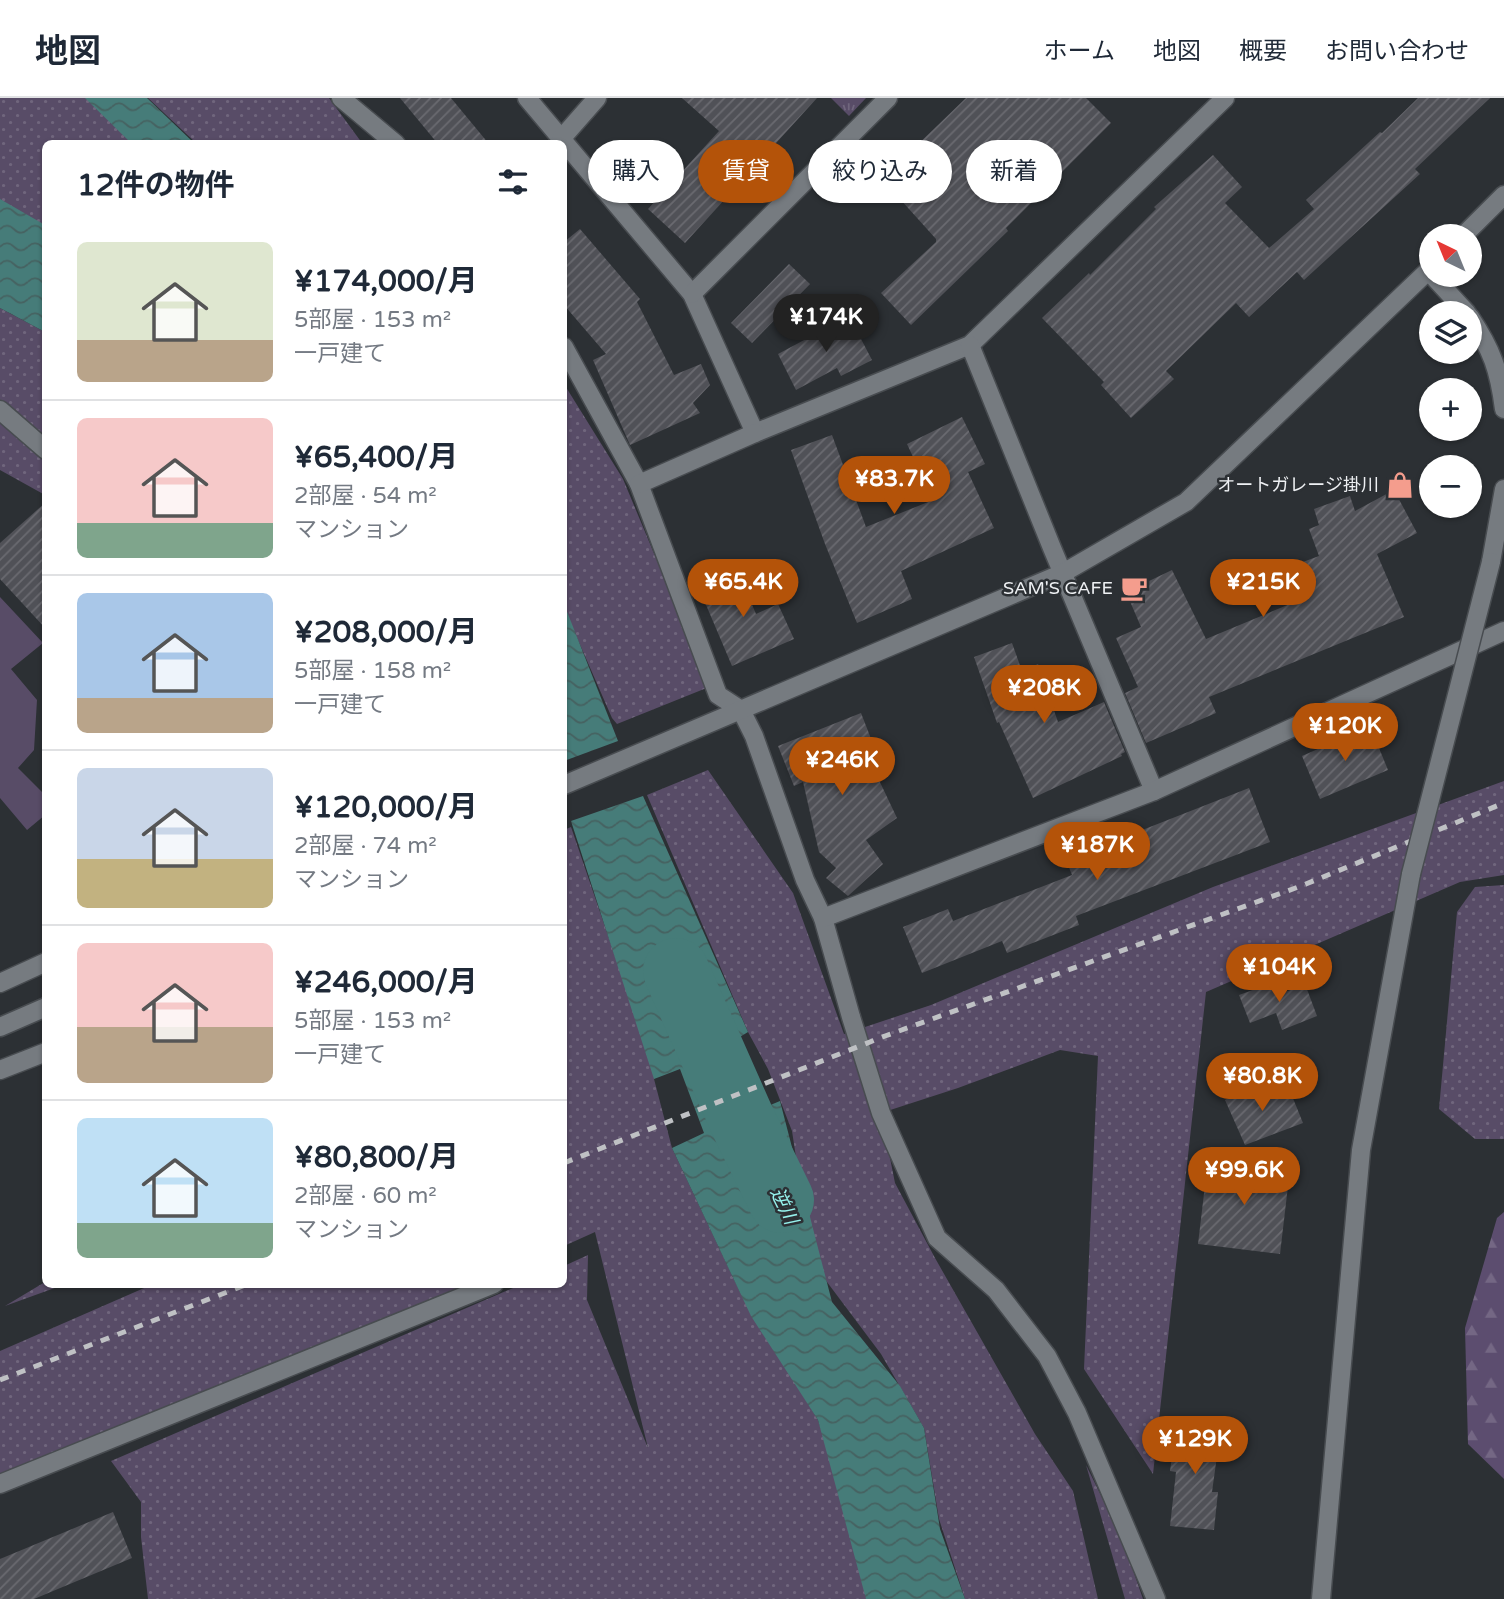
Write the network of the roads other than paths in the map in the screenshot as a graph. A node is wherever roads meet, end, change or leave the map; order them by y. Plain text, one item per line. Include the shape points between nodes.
1 (341, 98) edge
2 (527, 98) edge
3 (597, 98) edge
4 (888, 98) edge
5 (1226, 98) edge
6 (561, 139) joint
7 (391, 140) edge
8 (567, 146) edge
9 (1504, 195) edge
10 (1475, 224) edge
11 (1419, 283) edge
12 (1444, 287) edge
13 (692, 295) junction
14 (1456, 301) edge
15 (1482, 337) edge
16 (970, 345) junction
17 (567, 352) edge
18 (1504, 409) edge
19 (0, 410) edge
20 (755, 433) junction
21 (42, 447) edge
22 (639, 484) junction
23 (1504, 489) edge
24 (1063, 573) junction
25 (1504, 631) edge
26 (741, 710) junction
27 (567, 784) edge
28 (1154, 790) junction
29 (823, 918) junction
30 (42, 964) edge
31 (0, 983) edge
32 (42, 1009) edge
33 (0, 1027) edge
34 (42, 1054) edge
35 (0, 1070) edge
36 (485, 1288) edge
37 (0, 1484) edge
38 (1156, 1599) edge
39 (1321, 1599) edge

1 - 7 street
2 - 6 street
3 - 6 street
4 - 13 street
5 - 16 street
8 - 13 street
9 - 10 street
11 - 24 street via 1186,502
12 - 14 street
13 - 20 street
15 - 18 street via 1492,352
16 - 20 street
16 - 24 street
17 - 22 street
19 - 21 street
20 - 22 street
22 - 26 street via 718,695
23 - 39 street, bridge via 1491,562 1412,874 1361,1150
24 - 26 street
24 - 28 street
25 - 28 street
26 - 27 street
26 - 29 street
28 - 29 street
29 - 38 street via 881,1113 937,1238 996,1290 1047,1356 1077,1413
30 - 31 street
32 - 33 street
34 - 35 street
36 - 37 street

